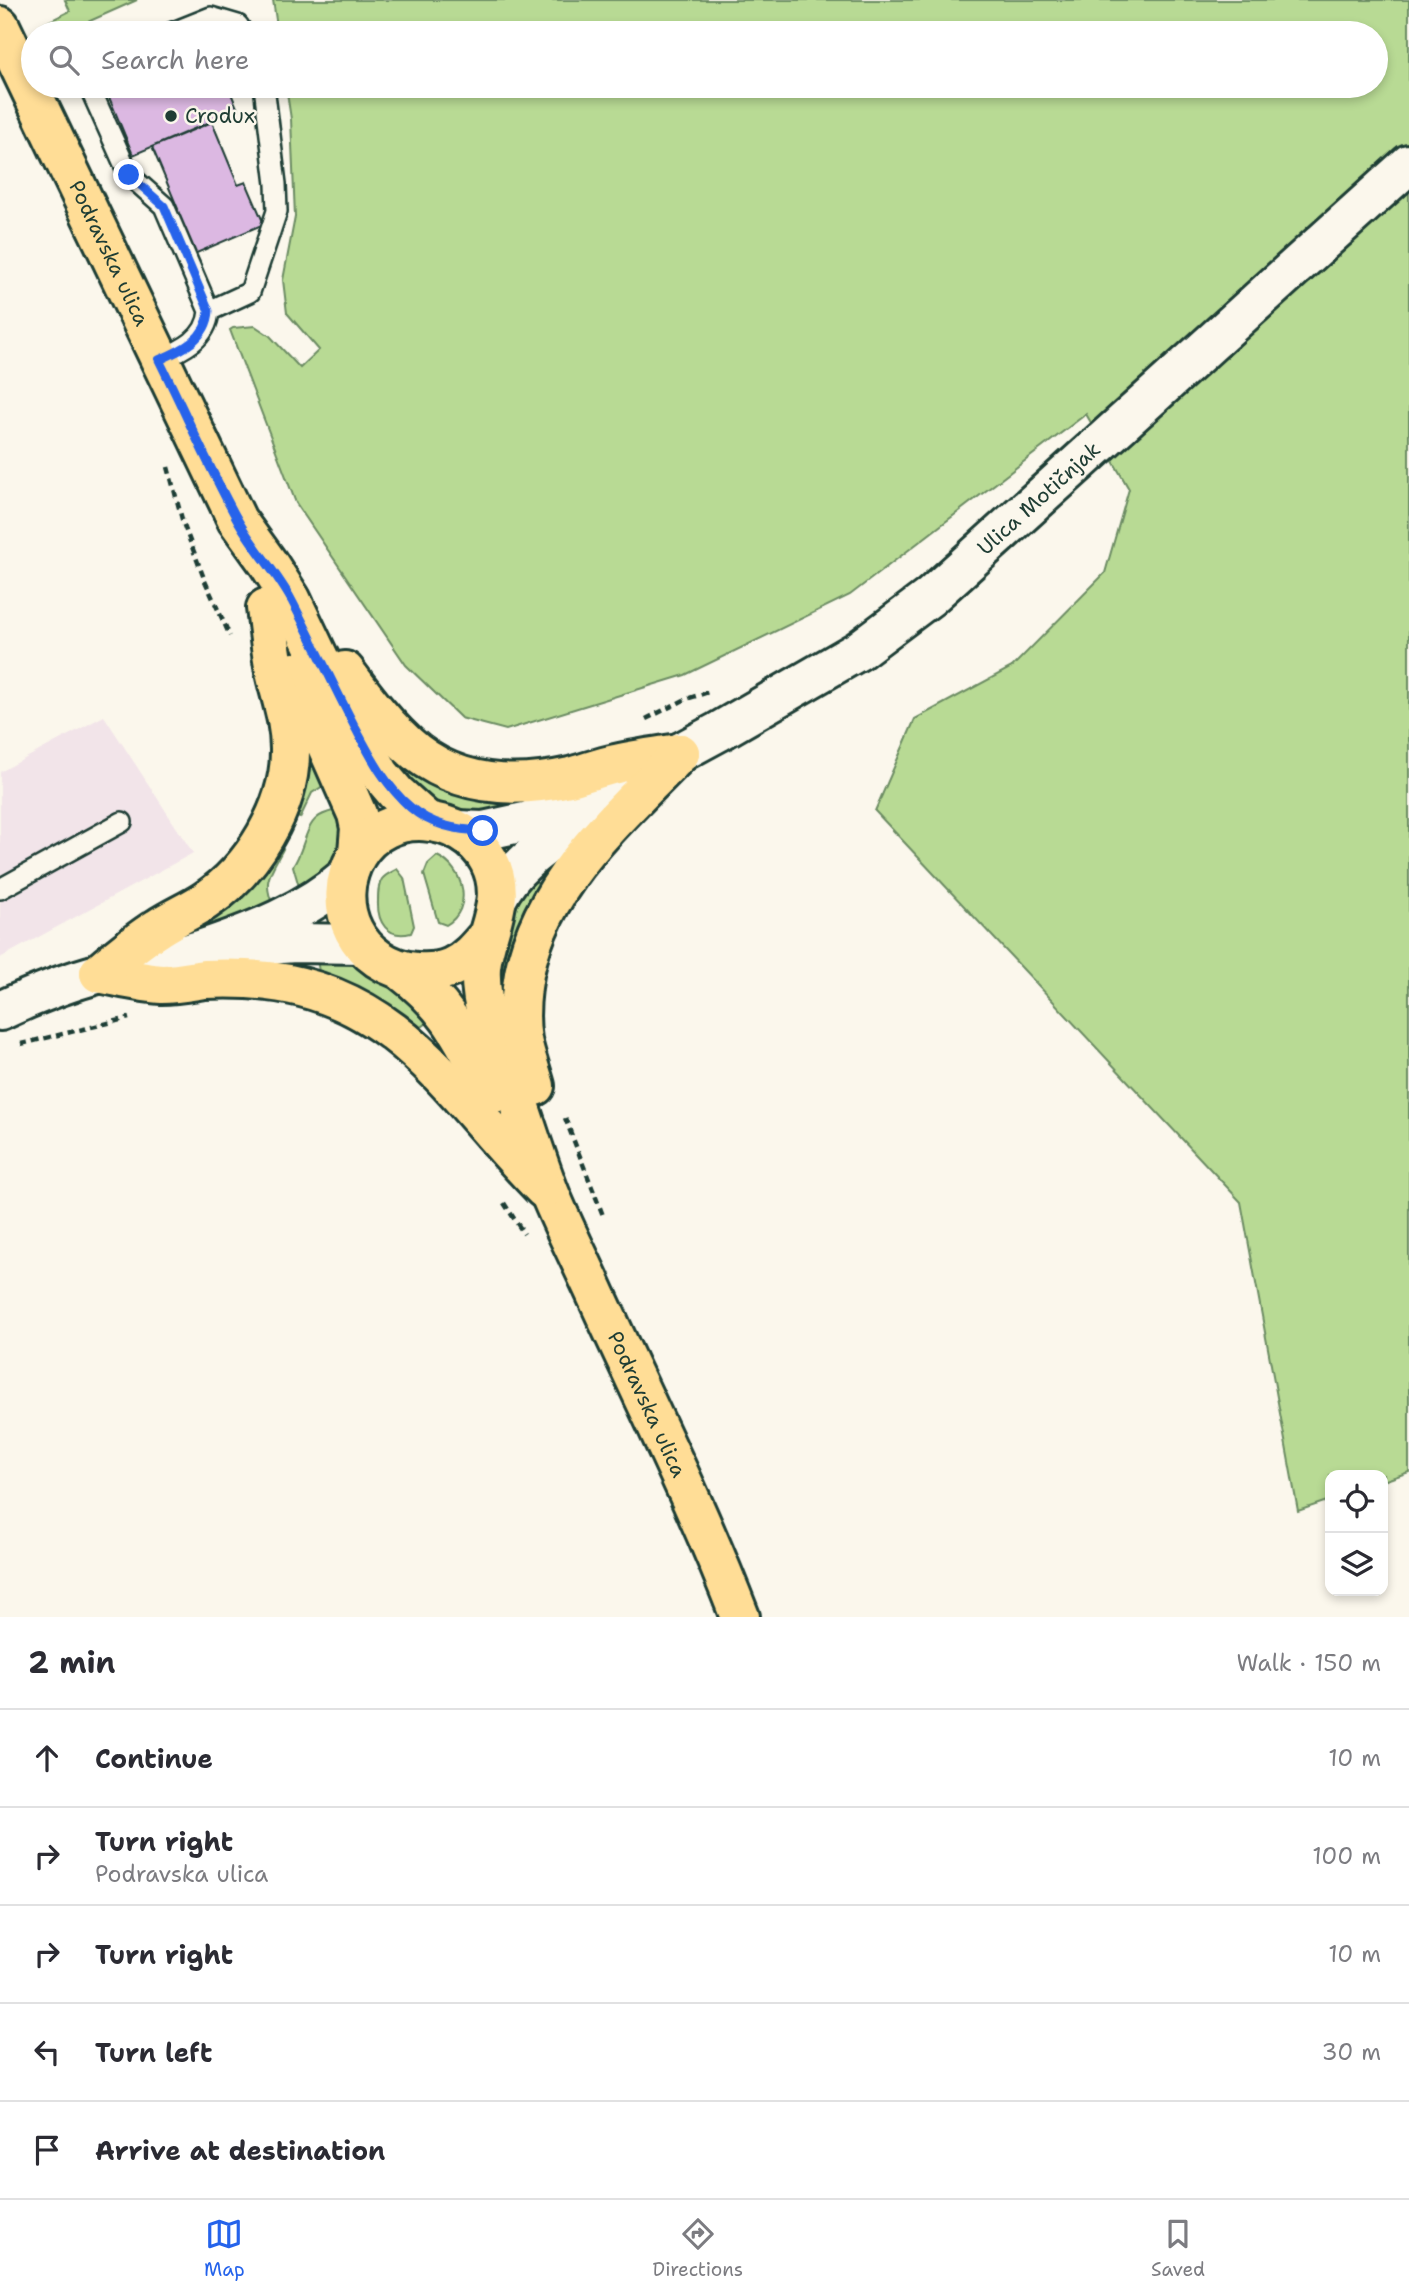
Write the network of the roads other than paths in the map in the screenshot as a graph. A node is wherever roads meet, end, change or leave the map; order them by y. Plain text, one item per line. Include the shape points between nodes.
1 (201, 21) edge
2 (224, 21) edge
3 (0, 26) edge
4 (21, 61) edge
5 (39, 98) edge
6 (94, 98) edge
7 (265, 98) edge
8 (1409, 164) edge
9 (209, 311) junction
10 (159, 360) junction
11 (278, 603) junction
12 (680, 753) junction
13 (631, 779) junction
14 (122, 822) dead end
15 (441, 825) junction
16 (353, 864) junction
17 (0, 889) edge
18 (497, 899) junction
19 (488, 935) junction
20 (361, 944) junction
21 (199, 950) junction
22 (402, 971) junction
23 (99, 973) junction
24 (0, 1011) edge
25 (551, 1195) junction
26 (740, 1617) edge

1 - 2 lane via 211,17
3 - 4 main road, Podravska ulica
5 - 10 main road, Podravska ulica
6 - 9 lane via 129,175 164,206
7 - 9 lane via 276,211 250,292
8 - 12 main road, Ulica Motičnjak via 919,605 859,650
9 - 10 lane via 208,326 193,341
10 - 11 main road, Podravska ulica via 237,520 250,568
11 - 12 main road via 415,751 444,770 510,785 539,783
11 - 15 main road, Podravska ulica via 330,679 380,774 396,793
11 - 16 main road, Podravska ulica via 357,814 360,828
11 - 23 main road via 276,676 288,715 290,752 285,789 270,825 237,875
12 - 13 main road, Ulica Motičnjak
12 - 25 main road via 582,856 533,937 520,1001 521,1039 542,1113
13 - 15 main road, Ulica Motičnjak via 529,821 483,831
13 - 18 main road, Ulica Motičnjak via 534,854 505,882
14 - 17 lane
15 - 16 main road via 400,823 388,828 377,834
15 - 18 main road via 473,840 489,861
16 - 20 main road via 345,899 349,923
16 - 21 main road via 328,892 307,906
18 - 19 main road
19 - 22 main road via 471,955 450,968
19 - 25 main road, Podravska ulica via 481,968 490,1028
20 - 21 main road
20 - 22 main road via 379,961
21 - 23 main road
22 - 25 main road, Podravska ulica via 444,1010 465,1041
23 - 24 main road
23 - 25 main road via 162,984 234,977 271,981 304,988 378,1019 449,1082
25 - 26 main road, Podravska ulica

